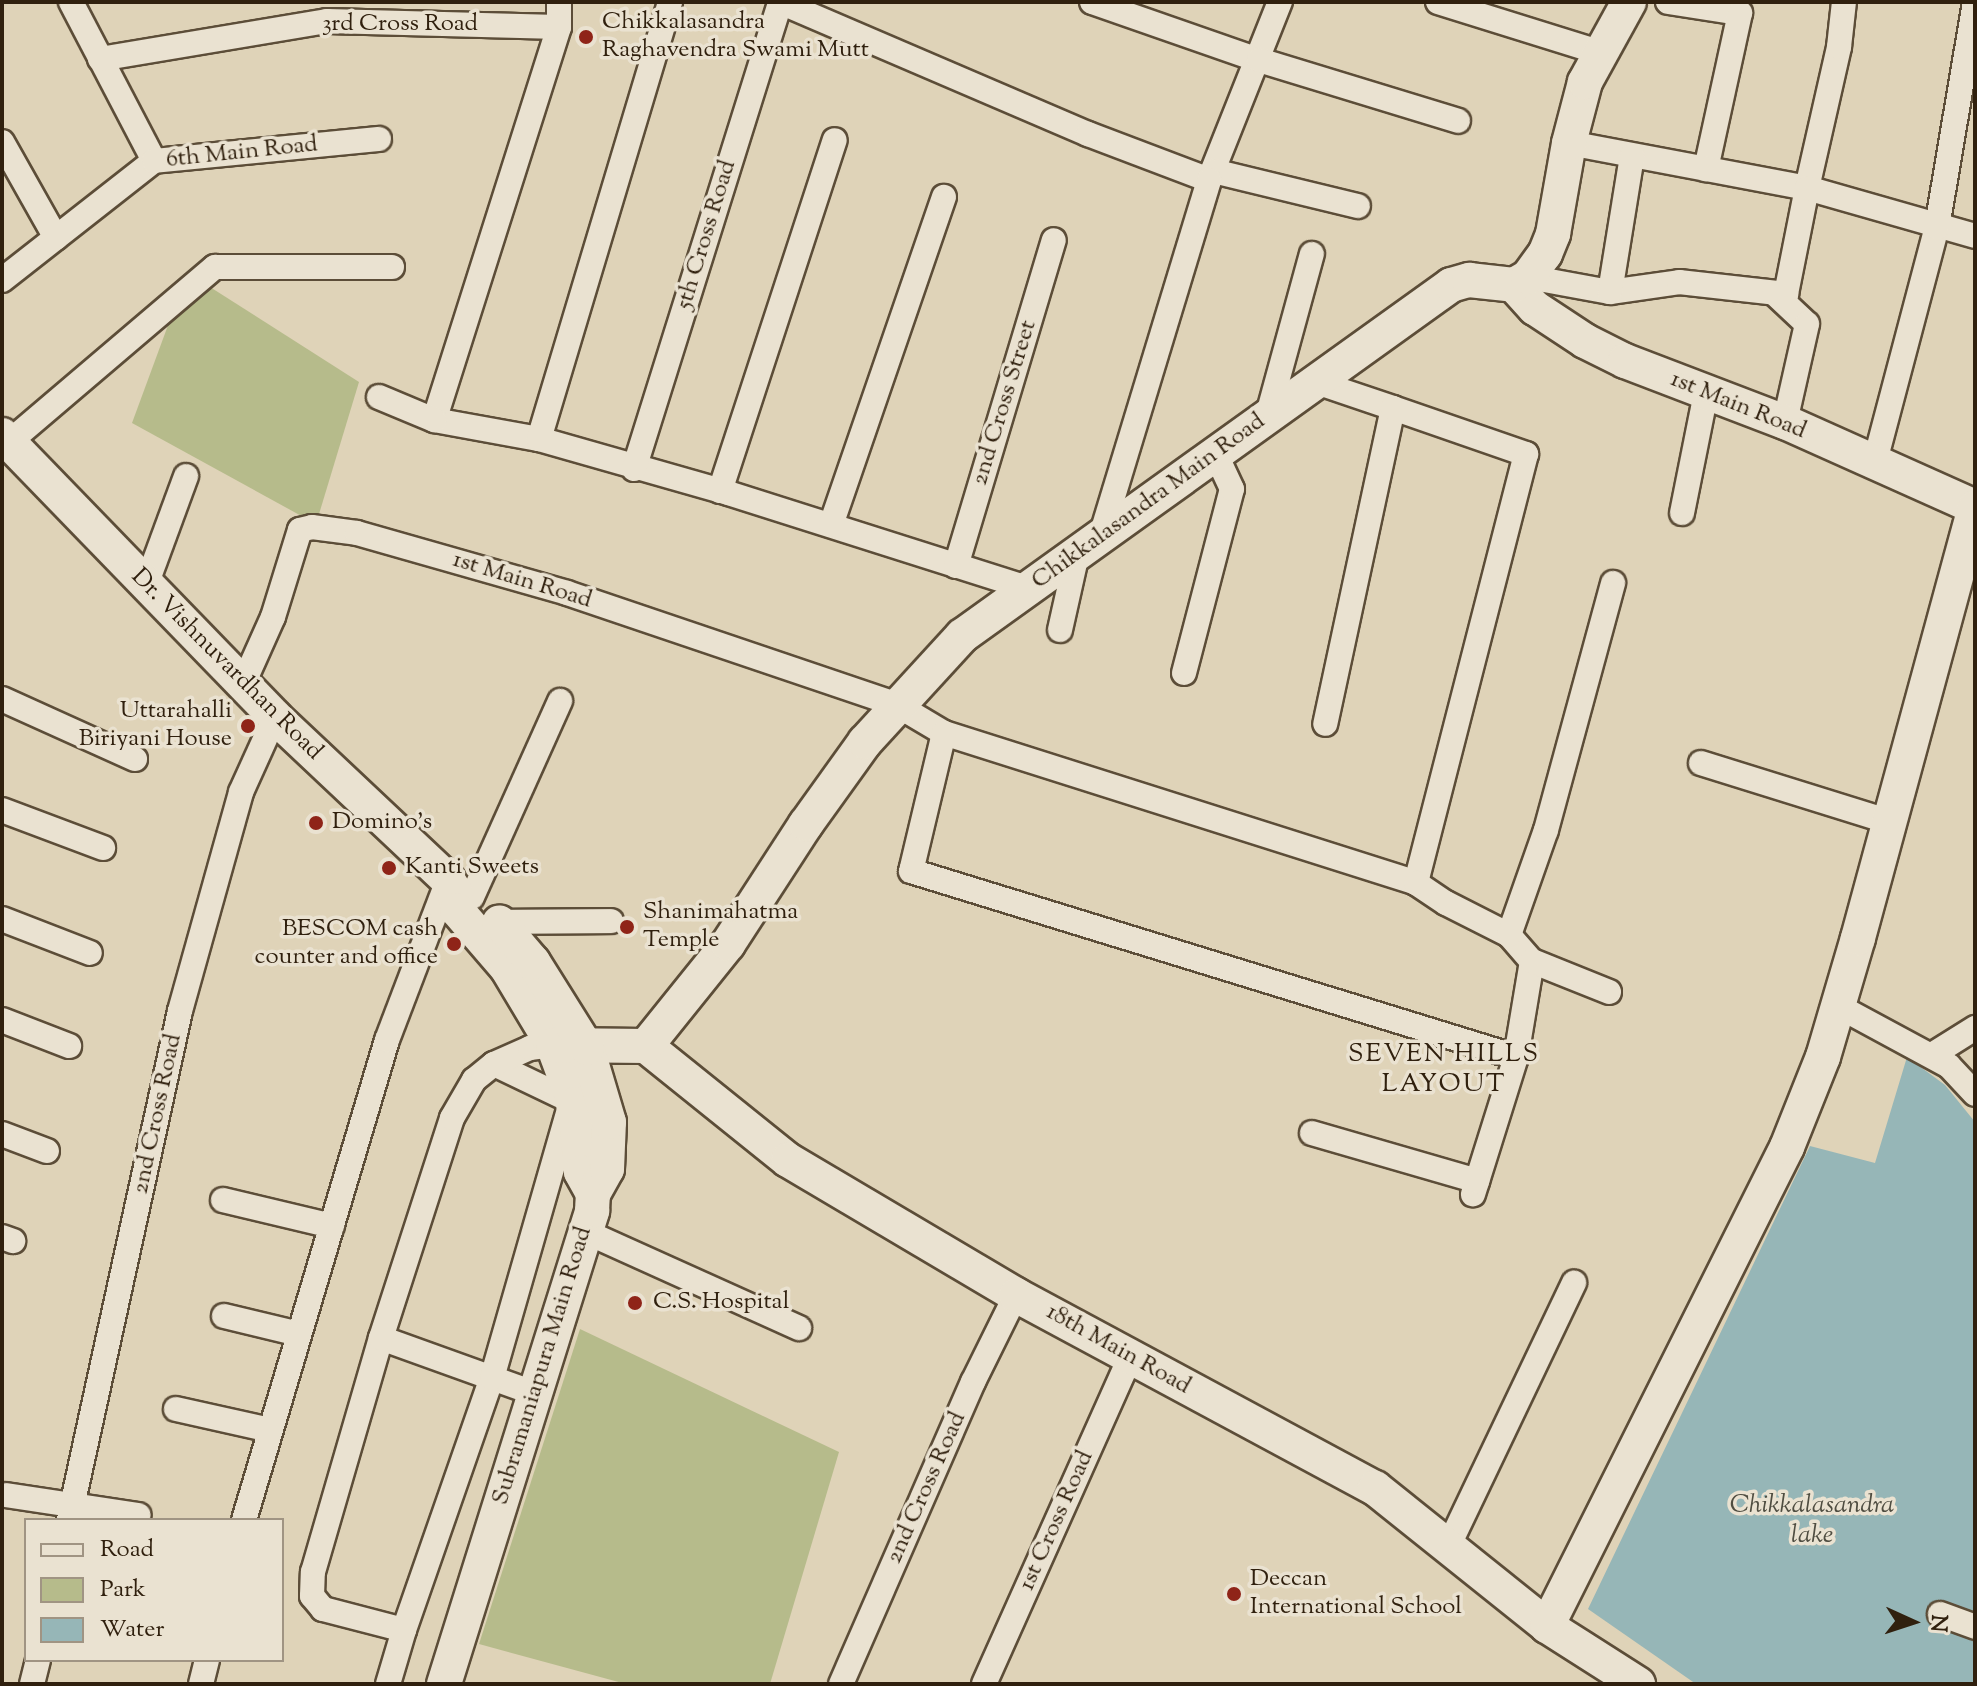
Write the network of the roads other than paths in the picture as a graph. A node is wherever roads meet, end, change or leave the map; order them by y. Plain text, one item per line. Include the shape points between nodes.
1 (71, 2) edge
2 (559, 2) edge
3 (670, 2) edge
4 (780, 2) edge
5 (1092, 2) edge
6 (1280, 2) edge
7 (1438, 2) edge
8 (1629, 2) edge
9 (1668, 2) edge
10 (1844, 2) edge
11 (1975, 2) edge
12 (559, 27) junction
13 (1599, 52) junction
14 (100, 59) junction
15 (1259, 60) junction
16 (1458, 121) dead end
17 (379, 139) dead end
18 (835, 140) dead end
19 (2, 142) edge
20 (1569, 143) junction
21 (1632, 156) junction
22 (154, 161) junction
23 (1706, 169) junction
24 (1211, 176) junction
25 (1807, 188) junction
26 (944, 197) dead end
27 (1358, 206) dead end
28 (1937, 227) junction
29 (1975, 236) edge
30 (56, 238) junction
31 (1054, 240) dead end
32 (1312, 254) dead end
33 (392, 267) dead end
34 (2, 280) edge
35 (1521, 281) junction
36 (1610, 292) junction
37 (1774, 293) junction
38 (1316, 382) junction
39 (1706, 393) junction
40 (379, 397) dead end
41 (1393, 408) junction
42 (1267, 418) junction
43 (434, 420) junction
44 (1785, 422) junction
45 (5, 439) edge
46 (539, 439) junction
47 (1216, 454) junction
48 (1874, 465) junction
49 (634, 469) junction
50 (186, 476) dead end
51 (720, 491) junction
52 (1975, 508) edge
53 (1682, 513) dead end
54 (831, 525) junction
55 (1089, 545) junction
56 (956, 566) junction
57 (1613, 583) dead end
58 (146, 585) junction
59 (1028, 588) junction
60 (1060, 630) dead end
61 (1184, 673) dead end
62 (243, 684) junction
63 (2, 699) edge
64 (560, 701) dead end
65 (897, 705) junction
66 (275, 717) junction
67 (1325, 724) dead end
68 (944, 733) junction
69 (135, 759) dead end
70 (1701, 763) dead end
71 (2, 810) edge
72 (1890, 822) junction
73 (103, 848) dead end
74 (1416, 883) junction
75 (458, 889) junction
76 (2, 919) edge
77 (611, 921) dead end
78 (499, 922) junction
79 (1509, 935) junction
80 (90, 953) dead end
81 (1532, 961) junction
82 (1609, 992) dead end
83 (1838, 1006) junction
84 (2, 1020) edge
85 (1975, 1028) edge
86 (553, 1045) junction
87 (69, 1046) dead end
88 (646, 1046) junction
89 (587, 1048) junction
90 (1932, 1055) junction
91 (1516, 1057) junction
92 (494, 1064) junction
93 (1975, 1094) edge
94 (1312, 1133) dead end
95 (2, 1134) edge
96 (47, 1151) dead end
97 (593, 1194) junction
98 (223, 1200) dead end
99 (332, 1226) junction
100 (584, 1231) junction
101 (1574, 1283) dead end
102 (1016, 1295) junction
103 (224, 1316) dead end
104 (799, 1328) dead end
105 (299, 1334) junction
106 (381, 1338) junction
107 (1130, 1358) junction
108 (492, 1378) junction
109 (534, 1393) junction
110 (176, 1409) dead end
111 (270, 1430) junction
112 (6, 1495) dead end
113 (71, 1512) edge
114 (139, 1515) dead end
115 (245, 1518) edge
116 (1448, 1547) junction
117 (1940, 1614) dead end
118 (1547, 1626) junction
119 (1975, 1627) edge
120 (404, 1630) junction
121 (38, 1662) edge
122 (206, 1662) edge
123 (32, 1684) edge
124 (201, 1684) edge
125 (388, 1684) edge
126 (444, 1684) edge
127 (841, 1684) edge
128 (984, 1684) edge
129 (1638, 1684) edge

1 - 14 street
2 - 12 street
3 - 46 street
4 - 24 street via 1075,128
4 - 49 street, 5th Cross Road
5 - 15 street
6 - 15 street
7 - 13 street
8 - 13 street
9 - 23 street via 1740,13
10 - 25 street
11 - 28 street
12 - 14 street, 3rd Cross Road via 327,21
12 - 43 street
13 - 20 street
14 - 22 street
15 - 16 street
15 - 24 street
17 - 22 street, 6th Main Road
18 - 51 street
19 - 30 street
20 - 21 street
20 - 35 street via 1550,246
21 - 23 street
21 - 36 street
22 - 30 street, 6th Main Road
23 - 25 street
24 - 27 street
24 - 55 street
25 - 28 street
25 - 37 street via 1786,294
26 - 54 street
28 - 29 street
28 - 48 street
30 - 34 street, 6th Main Road
31 - 56 street, 2nd Cross Street
32 - 42 street
33 - 45 street via 215,267
35 - 36 street
35 - 38 street, Chikkalasandra Main Road via 1451,285
35 - 39 street, 1st Main Road via 1535,308 1585,341
36 - 37 street via 1679,282
37 - 44 street via 1807,324
38 - 41 street
38 - 42 street, Chikkalasandra Main Road
39 - 44 street, 1st Main Road
39 - 53 street
40 - 43 street
41 - 67 street
41 - 74 street via 1526,454
42 - 47 street, Chikkalasandra Main Road
43 - 46 street
44 - 48 street, 1st Main Road
45 - 58 street, Dr. Vishnuvardhan Road
46 - 49 street
47 - 55 street, Chikkalasandra Main Road
47 - 61 street via 1232,489
48 - 52 street, 1st Main Road
49 - 51 street
50 - 58 street
51 - 54 street
52 - 72 street
54 - 56 street
55 - 59 street, Chikkalasandra Main Road
55 - 60 street
56 - 59 street
57 - 79 street via 1546,830
58 - 62 street, Dr. Vishnuvardhan Road
59 - 65 street, Chikkalasandra Main Road via 962,636
62 - 65 street, 1st Main Road via 273,617 300,530 312,527 357,533 567,593
62 - 66 street, Dr. Vishnuvardhan Road
63 - 69 street
64 - 75 street
65 - 68 street
65 - 88 street, Chikkalasandra Main Road via 837,779 728,944
66 - 75 street, Dr. Vishnuvardhan Road
66 - 113 street, 2nd Cross Road via 241,792 180,1011
68 - 74 street
68 - 91 street via 911,871
70 - 72 street
71 - 73 street
72 - 83 street
74 - 79 street
75 - 78 street, Dr. Vishnuvardhan Road
75 - 86 street, Dr. Vishnuvardhan Road via 457,910 507,968
75 - 99 street via 387,1040
76 - 80 street
77 - 78 street
78 - 89 street, Dr. Vishnuvardhan Road via 533,962
79 - 81 street
81 - 82 street
81 - 91 street
83 - 90 street
83 - 118 street via 1787,1147
84 - 87 street
85 - 90 street
86 - 89 street
86 - 92 street via 530,1048
86 - 97 street, Dr. Vishnuvardhan Road via 575,1104 581,1172
88 - 89 street
88 - 102 street, 18th Main Road via 788,1160
89 - 97 street, Subramaniapura Main Road via 609,1122 607,1169
90 - 93 street
91 - 94 street via 1475,1188
92 - 106 street via 474,1080 452,1118
92 - 108 street via 567,1099 569,1110
95 - 96 street
97 - 100 street, Subramaniapura Main Road
98 - 99 street
99 - 105 street
100 - 104 street
100 - 109 street, Subramaniapura Main Road
101 - 116 street
102 - 107 street, 18th Main Road
102 - 127 street, 2nd Cross Road
103 - 105 street
105 - 111 street
106 - 108 street
106 - 120 street via 313,1572 312,1596 323,1609
107 - 116 street, 18th Main Road via 1375,1488
107 - 128 street, 1st Cross Road
108 - 109 street
108 - 120 street
109 - 126 street, Subramaniapura Main Road
110 - 111 street
111 - 115 street
112 - 113 street
113 - 114 street
116 - 118 street, 18th Main Road
117 - 119 street
118 - 129 street, 18th Main Road
120 - 125 street
121 - 123 street
122 - 124 street

